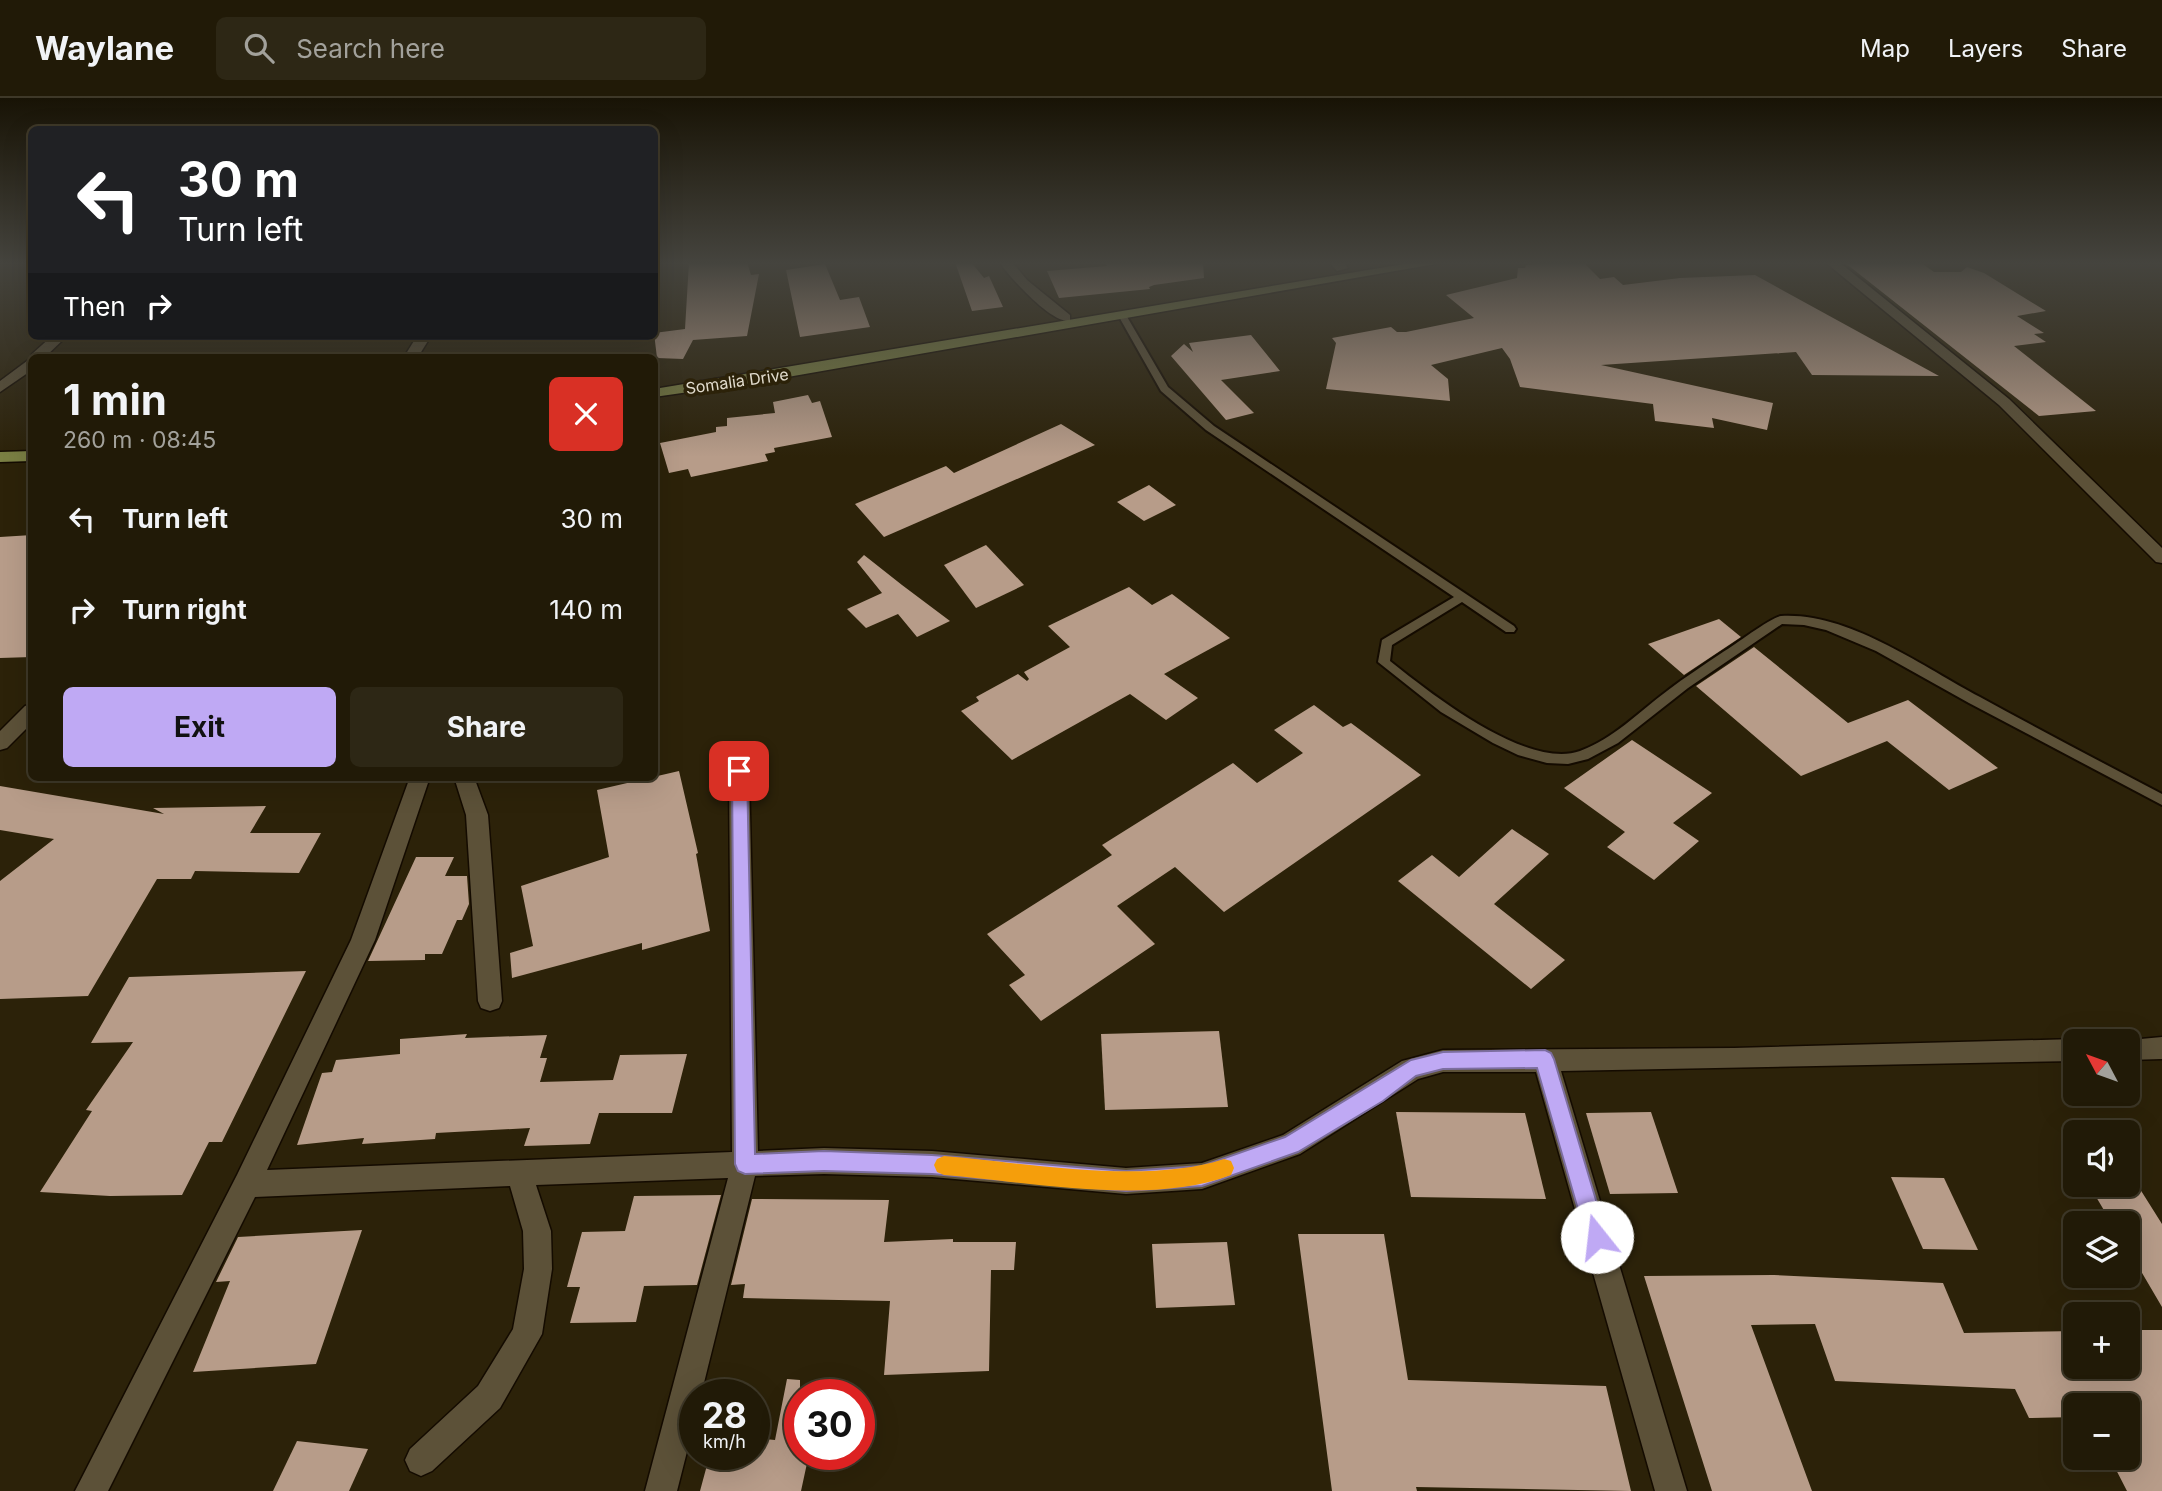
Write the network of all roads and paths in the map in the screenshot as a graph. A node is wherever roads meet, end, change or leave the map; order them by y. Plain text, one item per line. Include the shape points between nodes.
1 (1007, 327) edge
2 (1058, 327) edge
3 (1128, 327) edge
4 (1911, 327) edge
5 (56, 340) edge
6 (40, 354) edge
7 (28, 365) edge
8 (658, 381) edge
9 (0, 388) edge
10 (658, 392) edge
11 (0, 447) edge
12 (28, 447) edge
13 (28, 456) edge
14 (0, 457) edge
15 (2162, 558) edge
16 (1462, 597) junction
17 (1510, 629) dead end
18 (28, 715) edge
19 (0, 743) edge
20 (739, 771) dead end
21 (419, 781) edge
22 (465, 781) edge
23 (2162, 800) edge
24 (489, 1001) dead end
25 (2063, 1050) edge
26 (2140, 1050) edge
27 (2160, 1052) edge
28 (1545, 1059) junction
29 (745, 1164) junction
30 (519, 1173) junction
31 (247, 1184) junction
32 (422, 1460) dead end
33 (91, 1491) edge
34 (661, 1491) edge
35 (1671, 1491) edge

1 - 8 main road, Somalia Drive
2 - 10 main road, Somalia Drive
3 - 16 lane via 1164,389 1179,403
4 - 15 street via 2004,402
5 - 6 street
7 - 9 street
11 - 12 main road
13 - 14 main road
16 - 17 lane
16 - 23 lane via 1386,643 1384,662 1424,694 1530,756 1566,760 1590,754 1780,620 1797,619 1872,645
18 - 19 street
20 - 29 street
21 - 31 street via 363,940
22 - 24 street via 477,815
25 - 28 street
26 - 27 street
28 - 29 street via 1443,1061 1411,1069 1291,1145 1202,1176 1126,1181 932,1164
28 - 35 street
29 - 30 street
29 - 34 street
30 - 31 street
30 - 32 street via 537,1231 538,1269 527,1334 489,1397
31 - 33 street

